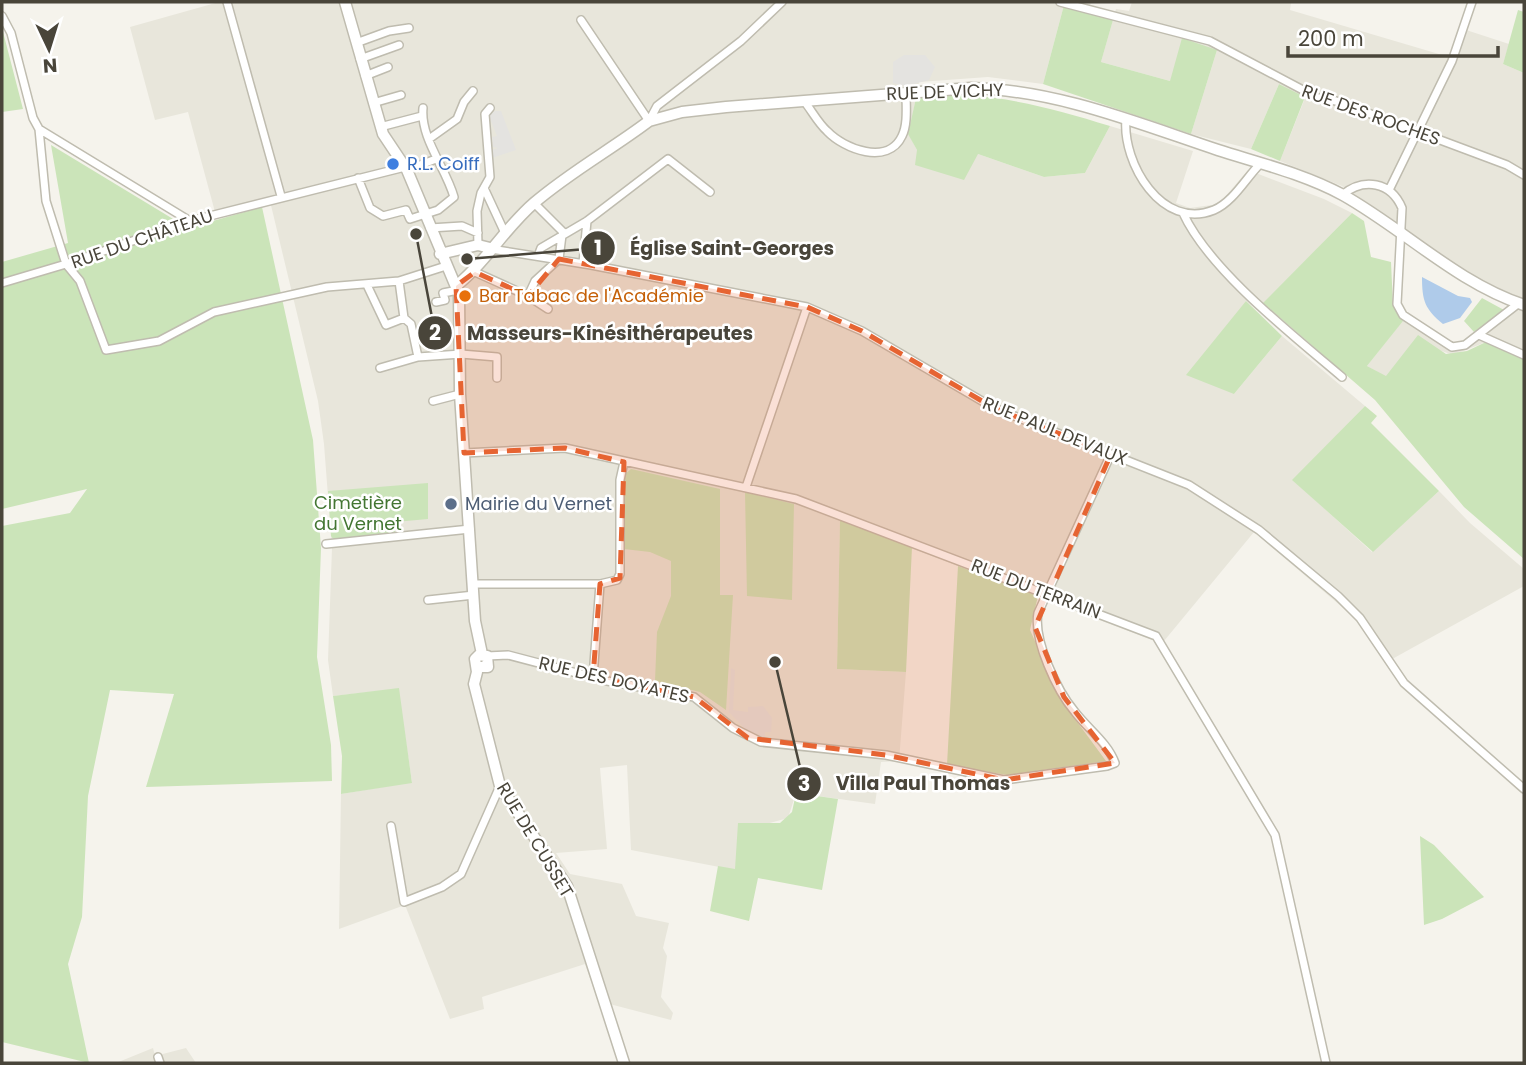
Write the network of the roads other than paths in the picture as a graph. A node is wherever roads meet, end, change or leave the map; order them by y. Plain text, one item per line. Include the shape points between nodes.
1 (227, 2) edge
2 (345, 2) edge
3 (782, 2) edge
4 (1060, 2) edge
5 (1472, 2) edge
6 (2, 16) edge
7 (581, 20) dead end
8 (409, 28) dead end
9 (356, 43) junction
10 (399, 45) dead end
11 (360, 59) junction
12 (388, 67) dead end
13 (365, 76) junction
14 (473, 91) dead end
15 (906, 93) junction
16 (401, 95) dead end
17 (668, 99) junction
18 (804, 101) junction
19 (373, 103) junction
20 (491, 108) dead end
21 (672, 114) junction
22 (1126, 119) junction
23 (649, 121) junction
24 (380, 127) junction
25 (39, 129) junction
26 (1418, 132) junction
27 (429, 139) junction
28 (436, 159) junction
29 (1260, 164) junction
30 (406, 168) junction
31 (1524, 175) edge
32 (358, 178) junction
33 (484, 188) junction
34 (1390, 188) junction
35 (710, 192) dead end
36 (1342, 195) junction
37 (281, 196) junction
38 (534, 203) junction
39 (1183, 213) junction
40 (426, 216) junction
41 (190, 221) junction
42 (587, 221) junction
43 (430, 228) junction
44 (504, 231) junction
45 (478, 233) junction
46 (563, 234) junction
47 (1401, 234) junction
48 (478, 245) junction
49 (490, 248) junction
50 (440, 254) junction
51 (538, 256) junction
52 (559, 259) junction
53 (583, 263) junction
54 (66, 264) junction
55 (446, 266) junction
56 (475, 272) junction
57 (399, 281) junction
58 (2, 283) edge
59 (367, 285) junction
60 (457, 288) junction
61 (528, 296) junction
62 (436, 302) dead end
63 (1521, 304) edge
64 (807, 307) junction
65 (548, 309) dead end
66 (404, 318) junction
67 (1479, 335) junction
68 (461, 354) junction
69 (1524, 355) edge
70 (418, 357) junction
71 (380, 368) dead end
72 (1342, 377) dead end
73 (497, 378) dead end
74 (460, 394) junction
75 (433, 401) dead end
76 (464, 453) junction
77 (1111, 454) junction
78 (624, 461) junction
79 (746, 487) junction
80 (470, 529) junction
81 (326, 544) dead end
82 (600, 584) junction
83 (474, 589) junction
84 (1048, 593) junction
85 (428, 600) dead end
86 (483, 662) junction
87 (593, 677) junction
88 (499, 786) junction
89 (1524, 789) edge
90 (391, 826) dead end
91 (624, 1063) edge
92 (1326, 1063) edge

1 - 37 street
2 - 9 street
3 - 17 street
4 - 26 street, RUE DES ROCHES via 1210,41 1318,98
5 - 26 street via 1452,61
6 - 25 street
7 - 23 street
8 - 9 street
9 - 11 street
10 - 11 street
11 - 13 street
12 - 13 street
13 - 19 street
14 - 27 street via 457,119
15 - 18 street, RUE DE VICHY
15 - 18 street via 904,134 889,149 877,152 847,147 826,131
15 - 22 street, RUE DE VICHY via 1006,89
16 - 19 street
17 - 21 street
17 - 23 street via 657,106
18 - 21 street, RUE DE VICHY
19 - 24 street
20 - 33 street via 485,114 490,177
21 - 23 street, RUE DE VICHY
22 - 29 street, RUE DE VICHY
22 - 39 street via 1133,168 1140,181
23 - 38 street, RUE DE VICHY
24 - 27 street via 422,112
24 - 30 street
25 - 41 street
25 - 54 street via 46,201
26 - 31 street, RUE DES ROCHES
26 - 34 street
27 - 28 street
28 - 30 street, RUE DU CHÂTEAU
28 - 40 street via 448,175 454,197
29 - 36 street, RUE DE VICHY
29 - 39 street via 1226,202 1215,209
30 - 32 street, RUE DU CHÂTEAU
30 - 40 street
32 - 37 street, RUE DU CHÂTEAU
32 - 40 street via 374,213 392,216 407,210 410,219
33 - 44 street
33 - 45 street via 477,211
34 - 36 street via 1365,186
34 - 47 street via 1402,208
35 - 42 street via 668,159
36 - 47 street, RUE DE VICHY
37 - 41 street, RUE DU CHÂTEAU
38 - 44 street, RUE DE VICHY
38 - 46 street
39 - 72 street via 1190,229 1260,307
40 - 43 street
41 - 54 street, RUE DU CHÂTEAU
42 - 46 street
42 - 53 street
43 - 45 street via 462,226
43 - 50 street
44 - 49 street, RUE DE VICHY
45 - 48 street
46 - 51 street via 541,247
46 - 52 street
47 - 63 street, RUE DE VICHY via 1452,269
47 - 67 street via 1395,291 1403,315 1452,347
48 - 49 street
48 - 50 street
49 - 51 street, RUE PAUL DEVAUX
49 - 56 street, RUE DE VICHY
50 - 55 street
51 - 52 street, RUE PAUL DEVAUX
52 - 53 street, RUE PAUL DEVAUX
52 - 61 street via 535,281
53 - 64 street, RUE PAUL DEVAUX
54 - 58 street, RUE DU CHÂTEAU
54 - 59 street via 80,281 106,350 159,341 214,312 300,292
55 - 57 street
55 - 60 street
56 - 60 street
56 - 61 street
57 - 59 street
57 - 66 street
59 - 66 street via 386,325
60 - 62 street via 443,293 444,300
60 - 68 street, RUE DE CUSSET
61 - 65 street
63 - 67 street
64 - 77 street, RUE PAUL DEVAUX via 862,331 994,408
64 - 79 street
66 - 70 street via 411,324
67 - 69 street
68 - 70 street
68 - 73 street via 497,357
68 - 74 street, RUE DE CUSSET
70 - 71 street
74 - 75 street
74 - 76 street, RUE DE CUSSET
76 - 78 street, RUE DU TERRAIN via 565,448
76 - 80 street, RUE DE CUSSET
77 - 84 street
77 - 89 street, RUE PAUL DEVAUX via 1189,485 1271,539 1360,618 1404,683
78 - 79 street, RUE DU TERRAIN
78 - 82 street via 620,574 617,580
79 - 84 street, RUE DU TERRAIN via 796,499
80 - 81 street
80 - 83 street, RUE DE CUSSET
82 - 83 street
82 - 87 street
83 - 85 street
83 - 86 street, RUE DE CUSSET
84 - 87 street, RUE DES DOYATES via 1035,627 1040,644 1064,697 1115,763 1004,780 886,755 761,742 733,728 694,697
84 - 92 street, RUE DU TERRAIN via 1156,636 1226,751 1275,835
86 - 87 street, RUE DES DOYATES via 515,658
86 - 88 street, RUE DE CUSSET via 474,684
88 - 90 street via 461,874 404,902
88 - 91 street, RUE DE CUSSET via 567,886

